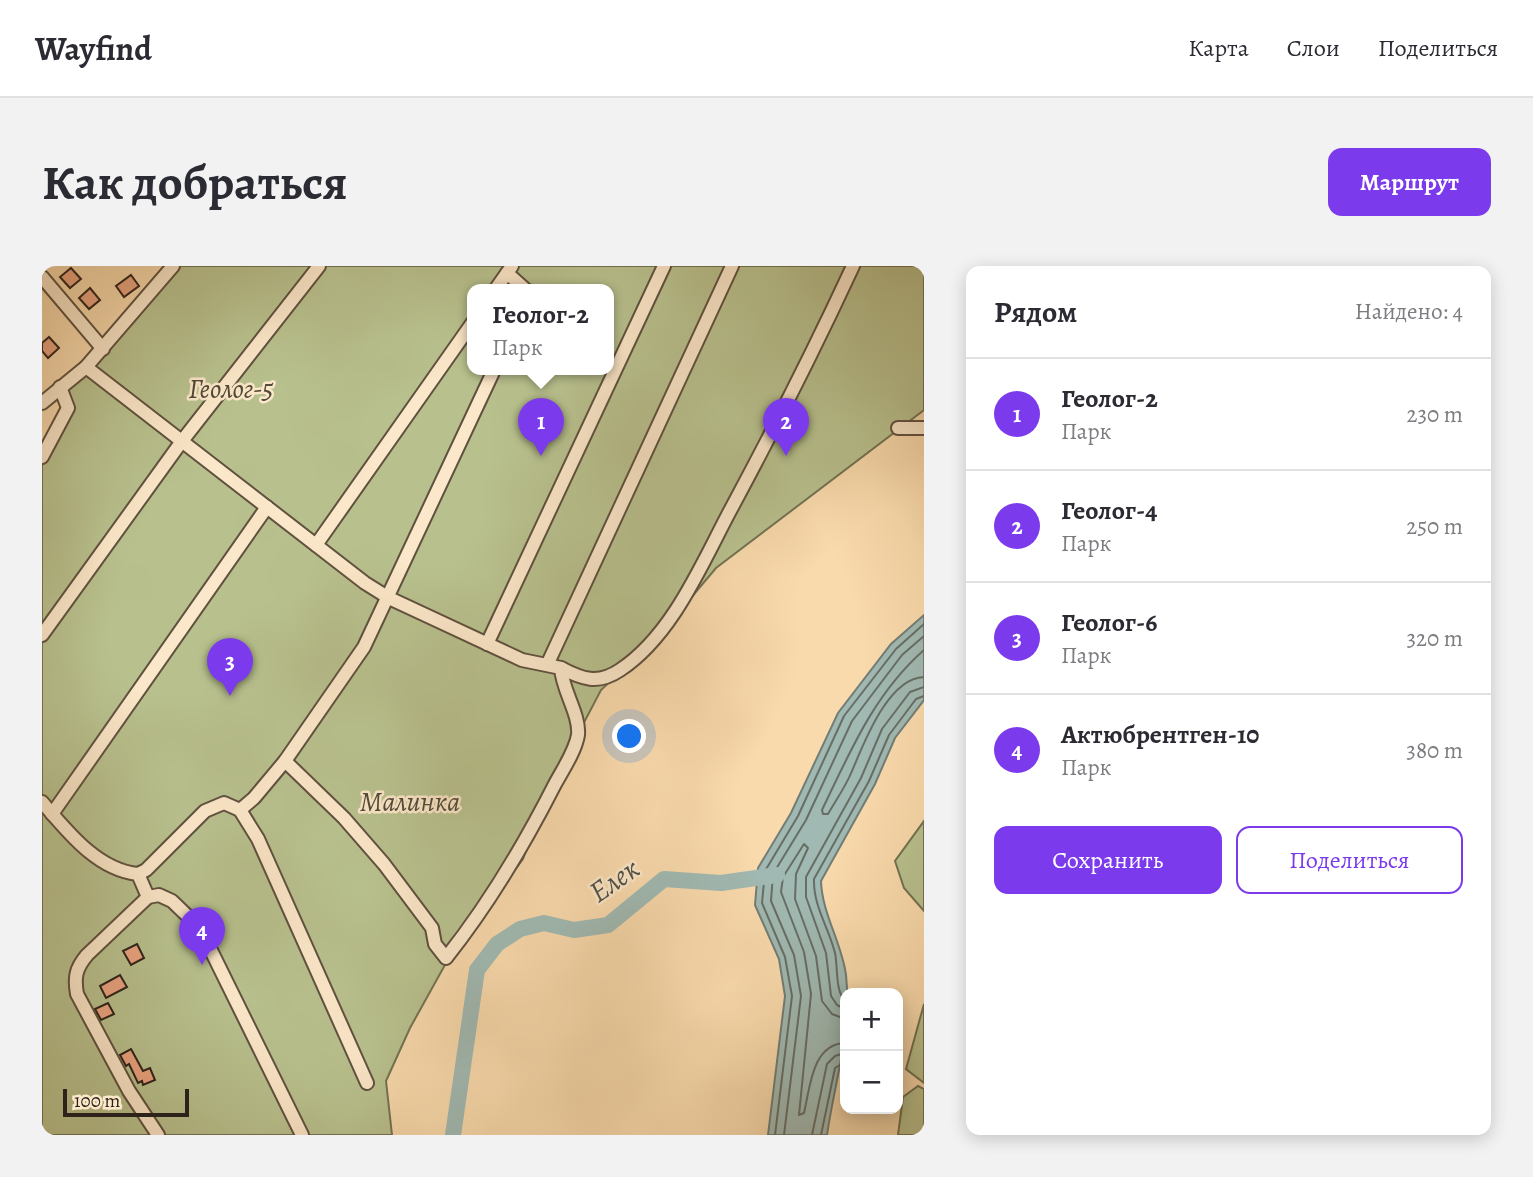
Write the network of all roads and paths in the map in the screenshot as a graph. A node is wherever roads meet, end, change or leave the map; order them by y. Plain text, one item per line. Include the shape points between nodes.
1 (319, 266) edge
2 (664, 266) edge
3 (732, 266) edge
4 (853, 266) edge
5 (168, 268) edge
6 (510, 269) edge
7 (42, 277) edge
8 (499, 284) edge
9 (521, 284) edge
10 (467, 331) edge
11 (103, 349) junction
12 (86, 367) junction
13 (614, 373) edge
14 (492, 375) edge
15 (613, 375) edge
16 (60, 387) junction
17 (42, 403) edge
18 (898, 428) dead end
19 (924, 428) edge
20 (182, 441) junction
21 (42, 457) edge
22 (267, 507) junction
23 (316, 545) junction
24 (389, 598) junction
25 (42, 635) edge
26 (487, 644) junction
27 (548, 663) junction
28 (561, 668) junction
29 (285, 761) junction
30 (42, 802) edge
31 (240, 810) junction
32 (52, 814) junction
33 (138, 874) junction
34 (148, 897) junction
35 (367, 1083) dead end
36 (158, 1135) edge
37 (302, 1135) edge

1 - 20 street
2 - 13 street
3 - 27 street
4 - 28 street via 774,428 699,569 660,630 620,671 605,678 584,680
5 - 11 street
6 - 8 street
6 - 9 street
7 - 11 street
10 - 23 street
11 - 12 street
12 - 16 street
12 - 20 street
14 - 24 street
15 - 26 street
16 - 17 street
16 - 21 street via 68,408
18 - 19 street
20 - 22 street
20 - 25 street
22 - 23 street
22 - 32 street
23 - 24 street
24 - 26 street
24 - 29 street via 341,683
26 - 27 street via 522,660
27 - 28 street
28 - 29 street via 577,725 574,749 508,871 446,958 435,944 432,928 384,864
29 - 31 street
30 - 32 street
31 - 33 street via 224,803 205,811
31 - 35 street via 258,839
32 - 33 street via 94,855
33 - 34 street
34 - 36 street via 78,965 74,980 77,994 129,1091
34 - 37 street via 159,895 172,901 200,928

